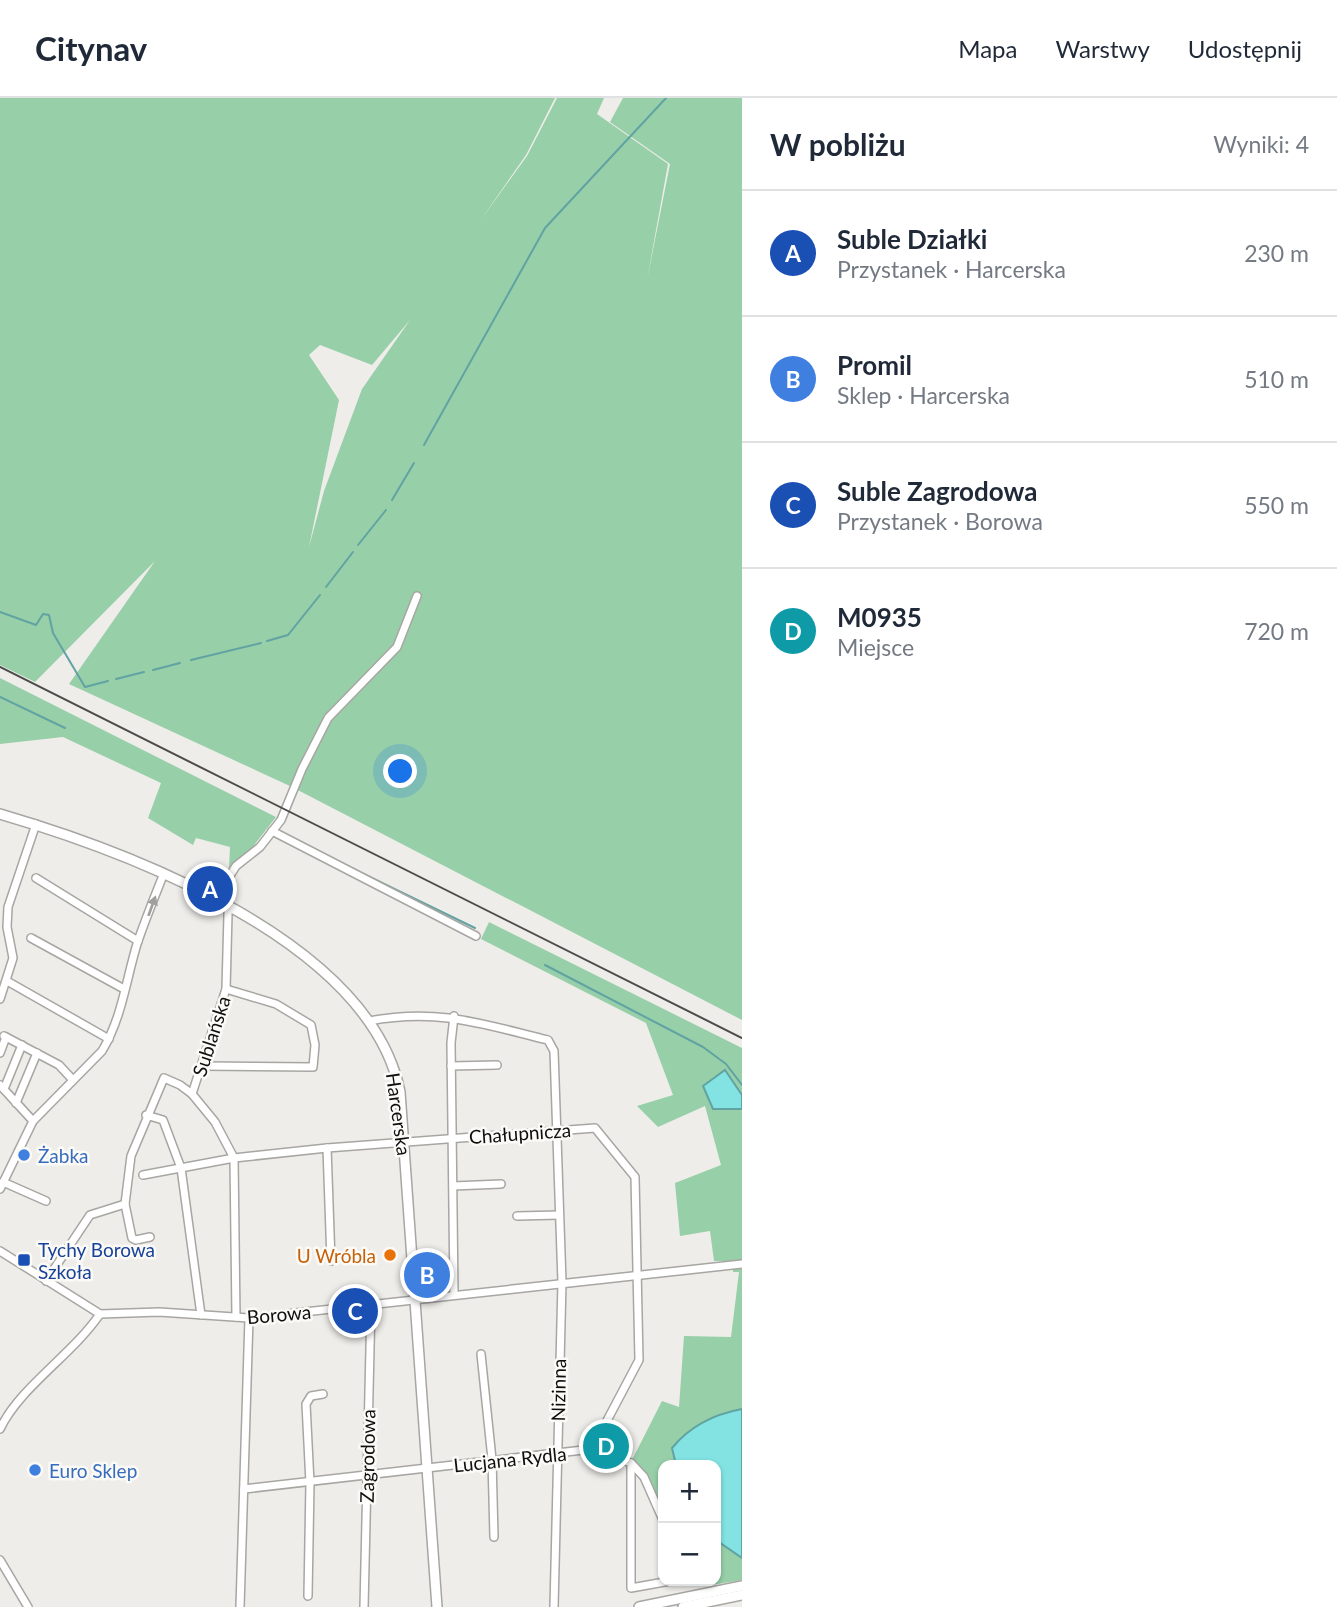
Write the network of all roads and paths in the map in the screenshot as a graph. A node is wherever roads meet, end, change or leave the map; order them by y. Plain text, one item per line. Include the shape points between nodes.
1 (417, 596) dead end
2 (0, 814) edge
3 (36, 824) junction
4 (272, 831) junction
5 (164, 873) junction
6 (36, 878) dead end
7 (228, 908) junction
8 (476, 936) dead end
9 (31, 938) dead end
10 (138, 941) junction
11 (7, 981) junction
12 (124, 989) junction
13 (226, 989) junction
14 (0, 999) edge
15 (454, 1016) junction
16 (369, 1021) junction
17 (109, 1039) junction
18 (22, 1045) junction
19 (0, 1053) edge
20 (37, 1054) junction
21 (497, 1065) dead end
22 (201, 1066) junction
23 (451, 1066) junction
24 (74, 1077) junction
25 (2, 1087) edge
26 (192, 1094) junction
27 (16, 1103) junction
28 (146, 1115) junction
29 (33, 1121) junction
30 (555, 1130) junction
31 (453, 1138) junction
32 (405, 1141) junction
33 (327, 1148) junction
34 (234, 1158) junction
35 (181, 1168) junction
36 (143, 1175) dead end
37 (501, 1184) dead end
38 (2, 1185) edge
39 (453, 1186) junction
40 (46, 1201) dead end
41 (125, 1204) junction
42 (558, 1215) junction
43 (517, 1216) dead end
44 (150, 1237) dead end
45 (0, 1251) edge
46 (331, 1261) dead end
47 (742, 1264) edge
48 (637, 1275) junction
49 (46, 1281) junction
50 (562, 1282) junction
51 (454, 1294) junction
52 (416, 1299) junction
53 (371, 1305) junction
54 (100, 1314) junction
55 (201, 1315) junction
56 (236, 1317) junction
57 (249, 1318) junction
58 (481, 1354) dead end
59 (323, 1394) dead end
60 (0, 1429) edge
61 (592, 1449) junction
62 (556, 1454) junction
63 (492, 1459) junction
64 (631, 1463) junction
65 (428, 1468) junction
66 (366, 1476) junction
67 (310, 1483) junction
68 (244, 1489) junction
69 (658, 1509) edge
70 (494, 1537) dead end
71 (0, 1560) edge
72 (658, 1583) edge
73 (742, 1586) edge
74 (742, 1595) edge
75 (308, 1596) dead end
76 (437, 1606) edge
77 (28, 1607) edge
78 (240, 1607) edge
79 (364, 1607) edge
80 (554, 1607) edge
81 (639, 1607) edge
82 (683, 1607) edge

1 - 4 street, Sublańska via 397,647 328,718 287,811
2 - 3 street, Harcerska
3 - 5 street, Harcerska
3 - 11 street via 6,918 13,958
4 - 7 street, Sublańska via 231,871
4 - 8 street
5 - 7 street, Harcerska
10 -> 5 street
6 - 10 street
7 - 13 street, Sublańska
7 - 16 street, Harcerska via 275,935 323,973
9 - 12 street
10 - 12 street
11 - 14 street
11 - 17 street
12 - 17 street
13 - 22 street, Sublańska
13 - 22 street via 276,1004 311,1025 313,1067
15 - 16 street, Nizinna
15 - 23 street
15 - 30 street, Nizinna via 548,1040 555,1055
16 - 32 street, Harcerska via 397,1075
17 - 24 street
18 - 19 street via 5,1037
18 - 20 street
18 - 25 street
20 - 24 street
20 - 27 street
21 - 23 street
22 - 26 street, Sublańska
23 - 31 street
24 - 29 street
25 - 27 street
26 - 28 street via 164,1078
26 - 34 street, Sublańska via 220,1129
27 - 29 street
28 - 35 street via 163,1120
28 - 41 street via 131,1156
29 - 38 street
30 - 31 street, Chałupnicza
30 - 42 street, Nizinna
30 - 48 street, Chałupnicza via 595,1128 631,1169 635,1177
31 - 32 street, Chałupnicza
31 - 39 street
32 - 33 street, Chałupnicza
32 - 52 street, Harcerska
33 - 34 street, Chałupnicza
33 - 46 street
34 - 35 street, Chałupnicza
34 - 56 street, Sublańska
35 - 36 street, Chałupnicza
35 - 55 street
37 - 39 street
38 - 40 street
39 - 51 street
41 - 44 street via 132,1238
41 - 49 street via 90,1215
42 - 43 street
42 - 50 street, Nizinna
45 - 49 street
47 - 48 street, Borowa
48 - 50 street, Borowa
48 - 61 street, Lucjana Rydla via 639,1360
49 - 54 street
50 - 51 street, Borowa
50 - 62 street, Nizinna
51 - 52 street, Borowa
52 - 53 street, Borowa
52 - 65 street, Harcerska
53 - 57 street, Borowa
53 - 66 street, Zagrodowa
54 - 55 street, Borowa
54 - 60 street via 61,1361 11,1408
55 - 56 street, Borowa
56 - 57 street, Borowa
57 - 68 street
58 - 63 street
59 - 67 street via 306,1402
61 - 62 street, Lucjana Rydla
61 - 64 street
62 - 63 street, Lucjana Rydla
62 - 80 street, Nizinna
63 - 65 street, Lucjana Rydla
63 - 70 street
64 - 69 street via 644,1477
64 - 72 street via 631,1588
65 - 66 street, Lucjana Rydla
65 - 76 street, Harcerska
66 - 67 street, Lucjana Rydla
66 - 79 street, Zagrodowa
67 - 68 street, Lucjana Rydla
67 - 75 street
68 - 78 street
71 - 77 street
73 - 81 street
74 - 82 street

